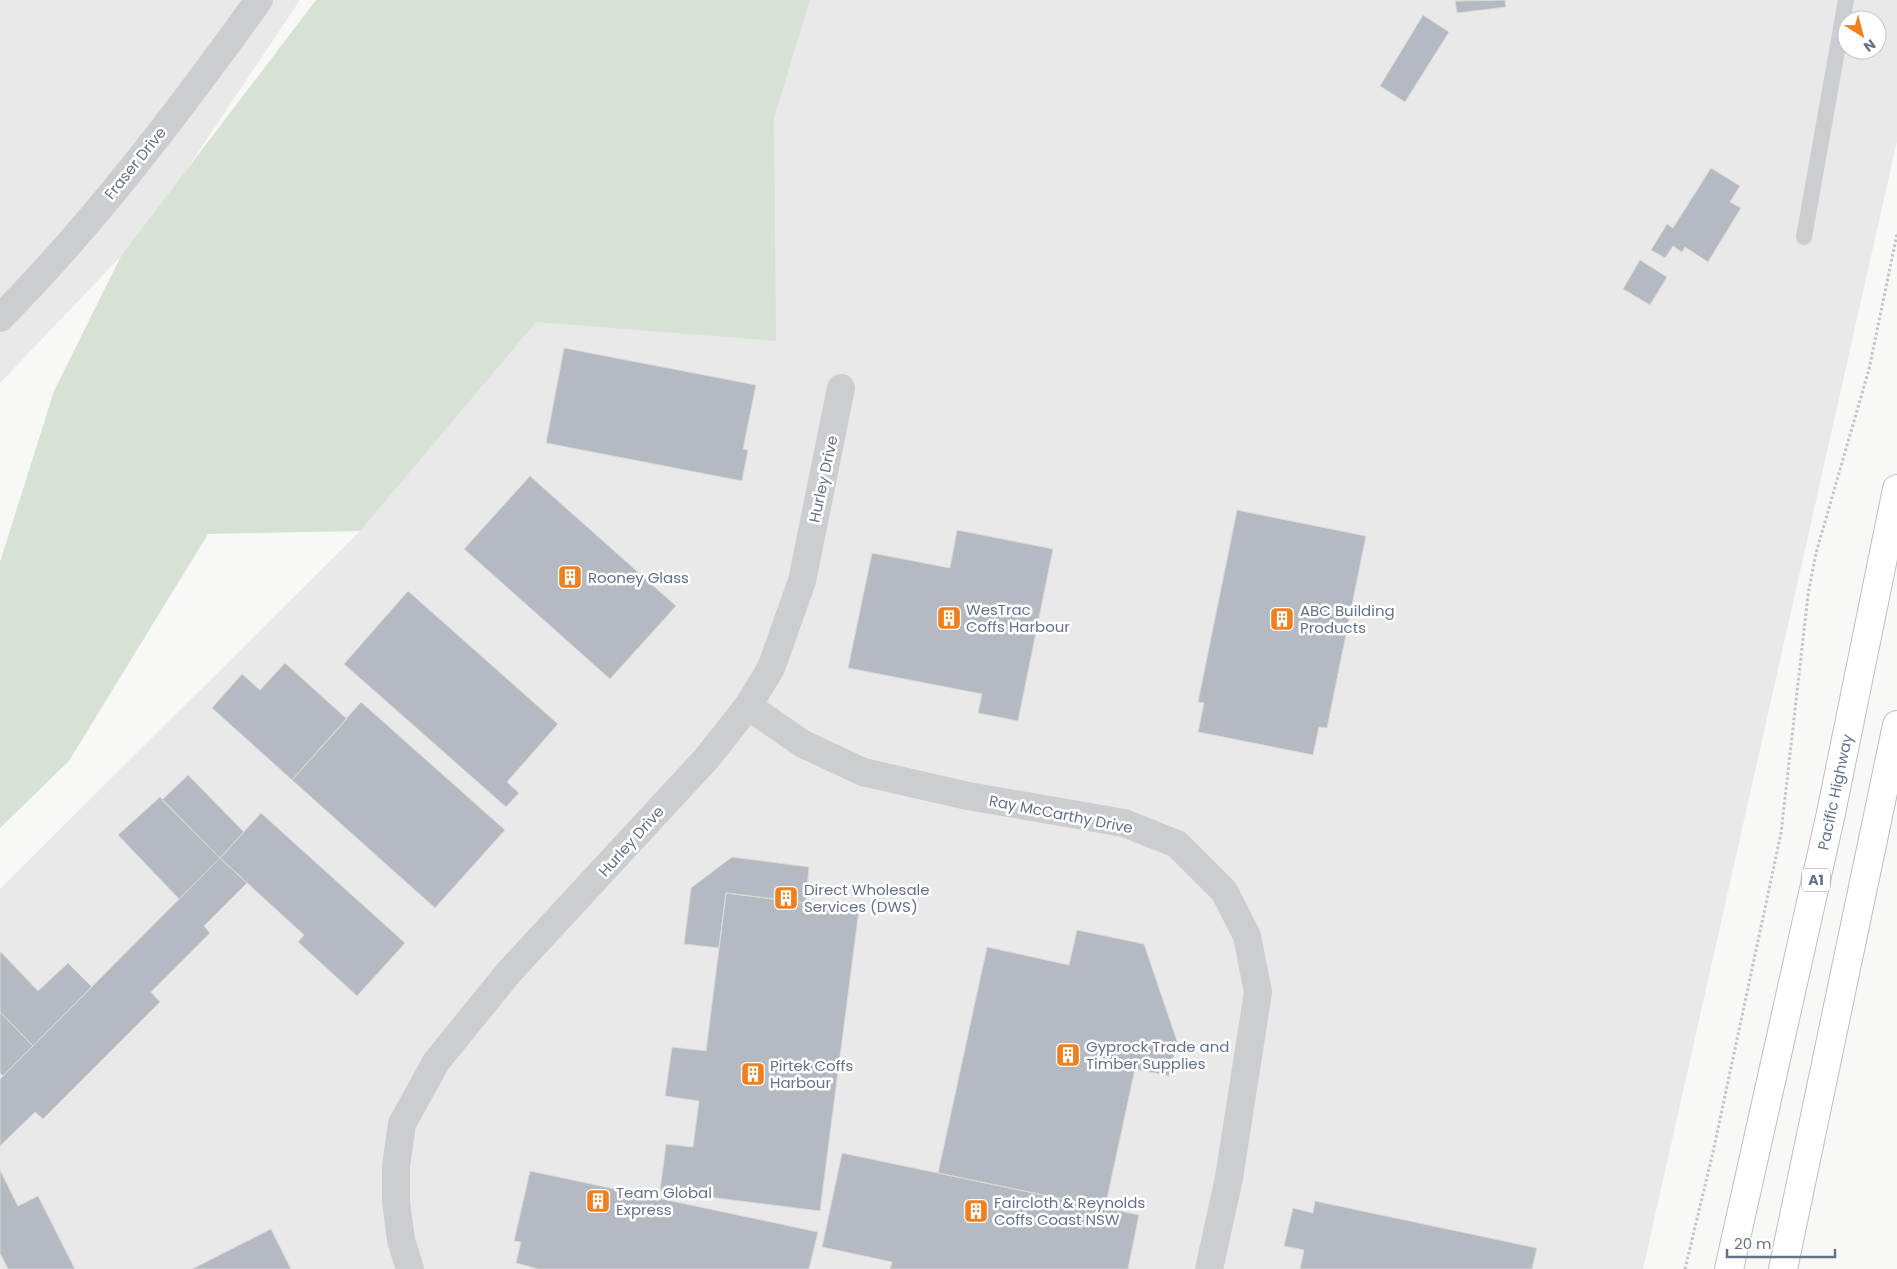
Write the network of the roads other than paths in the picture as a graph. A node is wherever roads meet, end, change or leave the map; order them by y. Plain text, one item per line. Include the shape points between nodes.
1 (259, 0) edge
2 (1846, 0) edge
3 (1804, 237) dead end
4 (0, 318) edge
5 (841, 388) dead end
6 (1897, 489) edge
7 (748, 706) junction
8 (1897, 725) edge
9 (410, 1269) edge
10 (1209, 1269) edge
11 (1729, 1269) edge
12 (1783, 1269) edge

1 - 4 street, Fraser Drive via 188,99 44,274
2 - 3 lane
5 - 7 street, Hurley Drive via 802,581 771,668
6 - 11 highway, Pacific Highway / A1 via 1831,813
7 - 9 street, Hurley Drive via 707,758 509,972 436,1062 402,1124 396,1166 401,1240
7 - 10 street, Ray McCarthy Drive via 803,744 863,772 968,796 1124,823 1177,844 1224,891 1247,936 1258,992 1229,1178
8 - 12 highway

